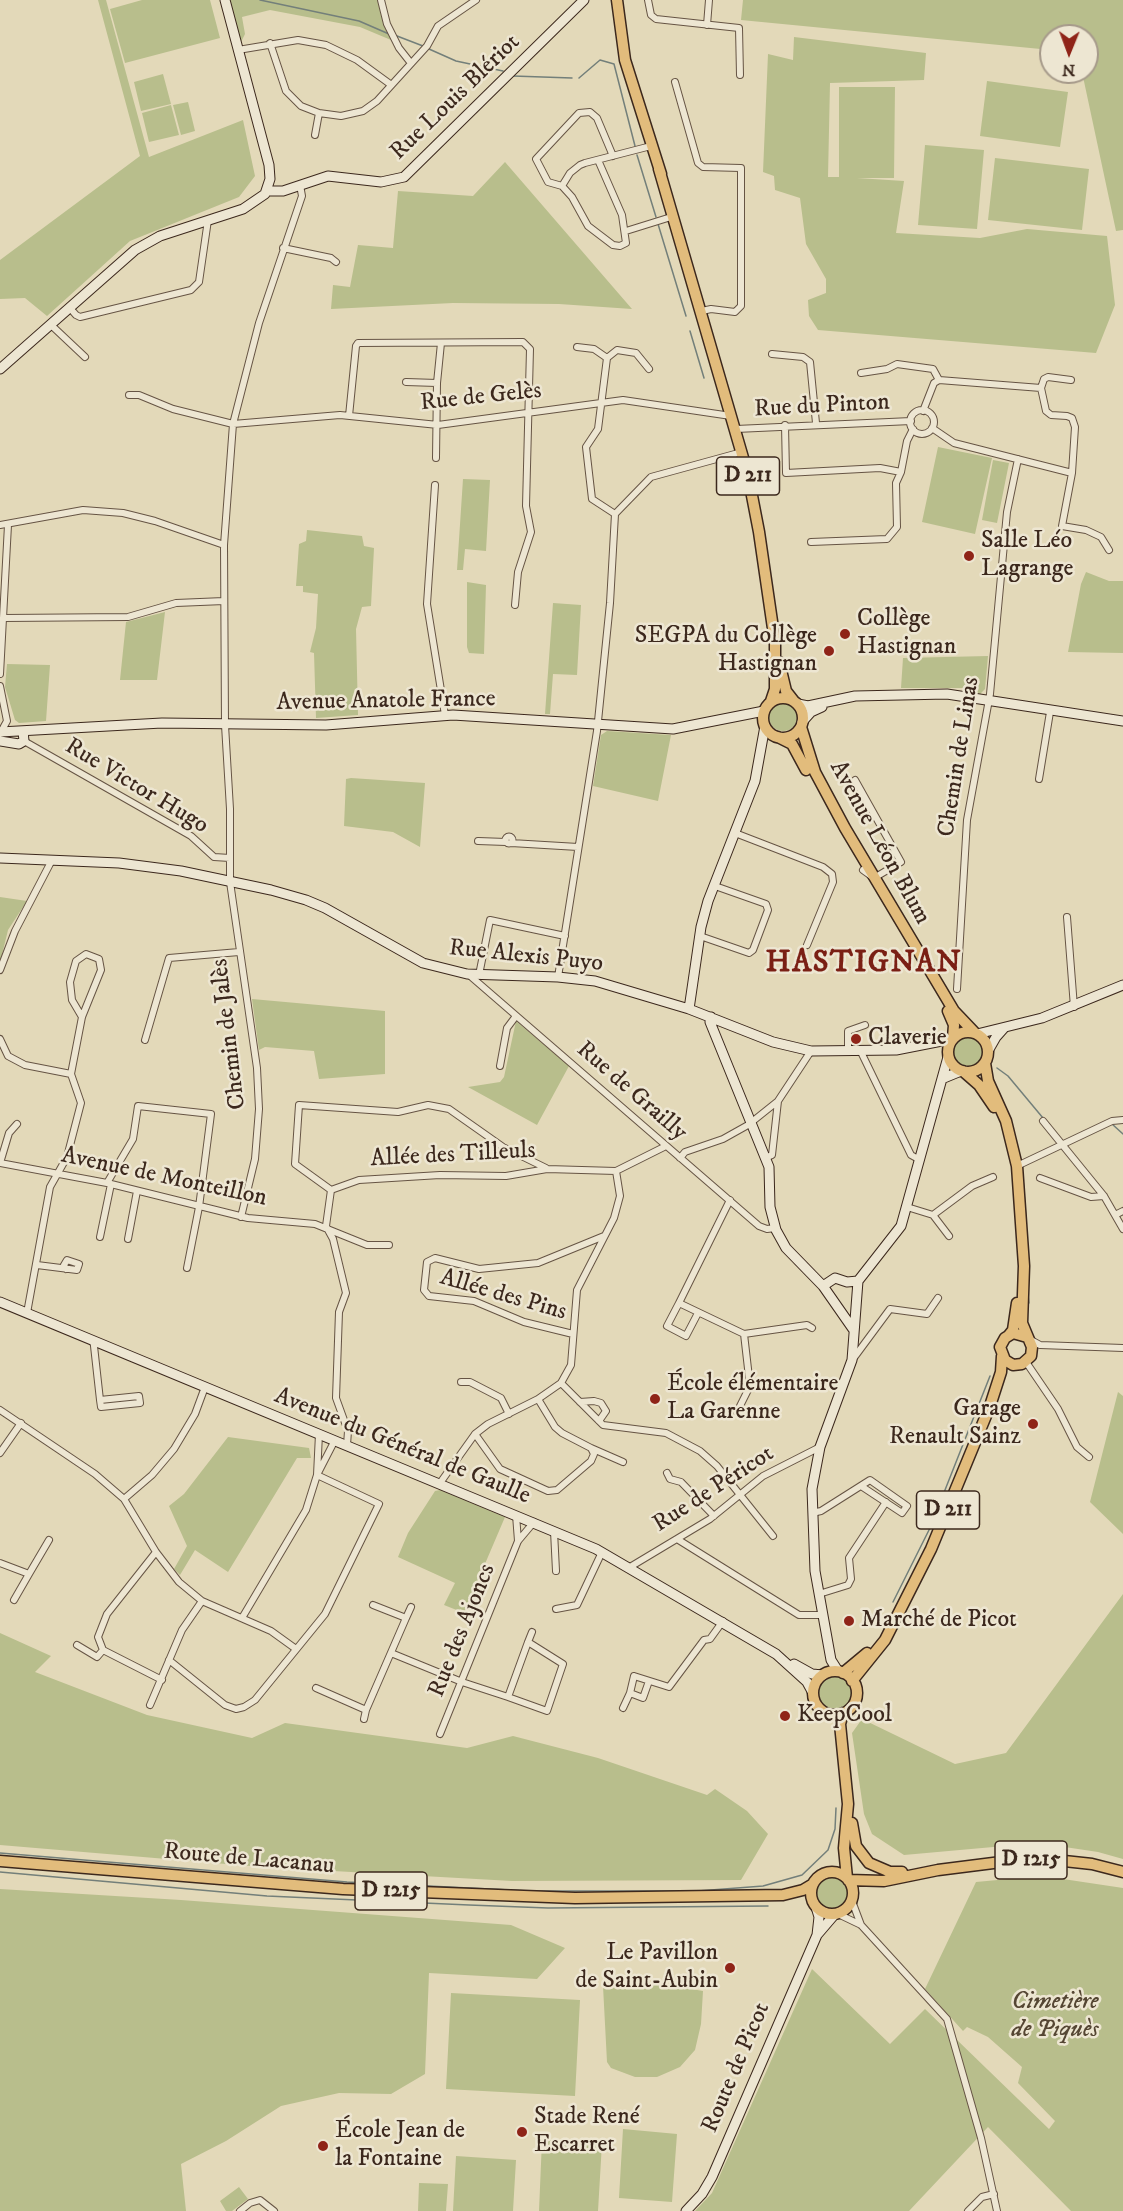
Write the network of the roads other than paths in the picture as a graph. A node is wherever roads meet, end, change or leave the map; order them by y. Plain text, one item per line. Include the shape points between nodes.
1 (225, 0) edge
2 (381, 0) edge
3 (476, 0) edge
4 (584, 0) edge
5 (617, 0) edge
6 (648, 0) edge
7 (709, 0) edge
8 (707, 25) junction
9 (270, 43) junction
10 (238, 50) junction
11 (410, 62) junction
12 (740, 75) dead end
13 (675, 82) dead end
14 (390, 84) junction
15 (319, 113) junction
16 (315, 135) dead end
17 (651, 146) junction
18 (613, 156) junction
19 (598, 160) junction
20 (659, 170) junction
21 (300, 185) junction
22 (562, 186) junction
23 (267, 191) junction
24 (671, 217) junction
25 (208, 220) junction
26 (626, 231) junction
27 (283, 248) junction
28 (336, 262) dead end
29 (700, 306) junction
30 (69, 307) junction
31 (50, 324) junction
32 (441, 343) junction
33 (578, 347) dead end
34 (24, 349) junction
35 (772, 354) dead end
36 (85, 357) dead end
37 (607, 357) junction
38 (0, 369) edge
39 (649, 369) dead end
40 (861, 373) dead end
41 (0, 377) edge
42 (939, 380) junction
43 (1071, 380) dead end
44 (406, 382) dead end
45 (436, 383) junction
46 (1041, 388) junction
47 (129, 395) dead end
48 (602, 402) junction
49 (924, 411) junction
50 (528, 412) junction
51 (349, 416) junction
52 (732, 416) junction
53 (911, 421) junction
54 (816, 423) junction
55 (233, 424) junction
56 (438, 425) junction
57 (785, 425) junction
58 (932, 428) junction
59 (736, 429) junction
60 (913, 429) junction
61 (742, 452) junction
62 (436, 458) dead end
63 (1018, 459) junction
64 (902, 472) junction
65 (1072, 472) junction
66 (435, 485) dead end
67 (615, 514) junction
68 (0, 525) edge
69 (8, 525) junction
70 (811, 542) dead end
71 (224, 545) junction
72 (1109, 549) dead end
73 (224, 601) junction
74 (515, 605) dead end
75 (4, 618) junction
76 (777, 656) junction
77 (0, 674) edge
78 (0, 686) edge
79 (771, 701) junction
80 (795, 702) junction
81 (988, 702) junction
82 (1050, 712) junction
83 (445, 715) junction
84 (764, 719) junction
85 (1123, 721) edge
86 (225, 724) junction
87 (597, 724) junction
88 (801, 724) junction
89 (1, 731) edge
90 (24, 736) junction
91 (776, 736) junction
92 (0, 741) edge
93 (762, 743) junction
94 (1039, 779) dead end
95 (855, 780) dead end
96 (735, 833) junction
97 (478, 841) dead end
98 (578, 847) junction
99 (0, 858) edge
100 (230, 858) junction
101 (52, 859) junction
102 (863, 870) junction
103 (874, 878) junction
104 (230, 882) junction
105 (715, 886) junction
106 (1067, 916) dead end
107 (565, 936) junction
108 (700, 936) junction
109 (807, 945) dead end
110 (239, 952) junction
111 (0, 970) edge
112 (467, 974) junction
113 (479, 975) junction
114 (558, 976) junction
115 (1123, 985) edge
116 (957, 989) dead end
117 (1074, 1007) junction
118 (688, 1009) junction
119 (516, 1016) junction
120 (82, 1017) junction
121 (711, 1017) junction
122 (865, 1025) dead end
123 (1004, 1028) junction
124 (975, 1033) junction
125 (953, 1038) junction
126 (0, 1039) edge
127 (145, 1040) dead end
128 (933, 1043) junction
129 (811, 1051) junction
130 (988, 1051) junction
131 (861, 1052) junction
132 (848, 1053) junction
133 (948, 1055) junction
134 (985, 1063) junction
135 (500, 1066) dead end
136 (962, 1071) junction
137 (71, 1074) junction
138 (944, 1078) junction
139 (778, 1101) junction
140 (1123, 1120) edge
141 (1043, 1121) dead end
142 (752, 1122) junction
143 (17, 1125) dead end
144 (1064, 1146) junction
145 (664, 1147) junction
146 (680, 1158) junction
147 (765, 1158) junction
148 (920, 1160) junction
149 (0, 1163) edge
150 (1017, 1166) junction
151 (547, 1169) junction
152 (616, 1171) junction
153 (56, 1173) junction
154 (993, 1177) dead end
155 (1040, 1178) dead end
156 (109, 1184) junction
157 (331, 1190) junction
158 (137, 1191) junction
159 (1104, 1196) junction
160 (730, 1200) junction
161 (199, 1207) junction
162 (908, 1207) junction
163 (1123, 1211) edge
164 (933, 1215) junction
165 (1115, 1215) junction
166 (241, 1217) junction
167 (326, 1226) junction
168 (775, 1228) junction
169 (1123, 1229) edge
170 (605, 1236) junction
171 (948, 1236) dead end
172 (100, 1237) dead end
173 (128, 1239) dead end
174 (389, 1245) dead end
175 (37, 1265) junction
176 (187, 1268) dead end
177 (66, 1269) dead end
178 (858, 1281) junction
179 (823, 1286) junction
180 (938, 1298) dead end
181 (0, 1302) edge
182 (679, 1303) junction
183 (27, 1313) junction
184 (698, 1313) junction
185 (812, 1328) dead end
186 (853, 1329) junction
187 (573, 1334) junction
188 (744, 1334) junction
189 (1009, 1335) junction
190 (1027, 1338) junction
191 (93, 1340) junction
192 (1040, 1346) junction
193 (1123, 1348) edge
194 (1002, 1356) junction
195 (852, 1360) junction
196 (1025, 1361) junction
197 (461, 1383) dead end
198 (561, 1383) junction
199 (206, 1387) junction
200 (538, 1399) junction
201 (100, 1400) junction
202 (580, 1402) junction
203 (990, 1406) junction
204 (0, 1410) edge
205 (737, 1412) dead end
206 (509, 1414) junction
207 (599, 1421) junction
208 (21, 1423) junction
209 (320, 1434) junction
210 (476, 1434) junction
211 (335, 1440) junction
212 (347, 1445) junction
213 (820, 1447) junction
214 (591, 1448) junction
215 (0, 1454) edge
216 (1089, 1457) dead end
217 (623, 1462) dead end
218 (667, 1473) dead end
219 (317, 1475) junction
220 (440, 1483) junction
221 (861, 1486) junction
222 (740, 1496) junction
223 (124, 1499) junction
224 (886, 1502) junction
225 (811, 1513) junction
226 (516, 1515) junction
227 (714, 1516) junction
228 (534, 1522) junction
229 (555, 1531) junction
230 (773, 1536) dead end
231 (676, 1539) junction
232 (49, 1540) dead end
233 (518, 1541) junction
234 (156, 1552) junction
235 (602, 1552) junction
236 (0, 1563) edge
237 (630, 1567) junction
238 (556, 1571) dead end
239 (28, 1574) junction
240 (819, 1594) junction
241 (14, 1600) dead end
242 (202, 1601) junction
243 (373, 1605) dead end
244 (411, 1607) dead end
245 (556, 1609) dead end
246 (900, 1611) junction
247 (822, 1615) junction
248 (242, 1618) junction
249 (405, 1618) junction
250 (723, 1621) junction
251 (532, 1632) dead end
252 (528, 1642) junction
253 (77, 1646) dead end
254 (296, 1649) junction
255 (103, 1650) junction
256 (391, 1653) junction
257 (776, 1654) junction
258 (169, 1660) junction
259 (831, 1660) junction
260 (841, 1672) junction
261 (824, 1674) junction
262 (162, 1680) junction
263 (649, 1681) junction
264 (852, 1681) junction
265 (462, 1682) junction
266 (316, 1689) dead end
267 (813, 1693) junction
268 (630, 1694) junction
269 (508, 1697) junction
270 (150, 1705) dead end
271 (623, 1708) dead end
272 (366, 1710) junction
273 (825, 1712) junction
274 (843, 1713) junction
275 (364, 1719) dead end
276 (440, 1734) dead end
277 (843, 1756) junction
278 (847, 1776) junction
279 (844, 1848) junction
280 (0, 1861) edge
281 (938, 1870) junction
282 (1123, 1872) edge
283 (826, 1873) junction
284 (848, 1879) junction
285 (884, 1881) junction
286 (813, 1884) junction
287 (783, 1895) junction
288 (852, 1899) junction
289 (814, 1904) junction
290 (836, 1914) junction
291 (861, 1925) junction
292 (817, 1935) junction
293 (993, 2194) junction
294 (240, 2211) edge
295 (274, 2211) edge
296 (686, 2211) edge
297 (968, 2211) edge
298 (997, 2211) edge

1 - 10 street
2 - 11 street via 387,24
3 - 11 street via 438,26 427,46
4 - 21 street, Rue Louis Blériot via 404,177 381,182 335,175
5 - 17 main road, D 211 via 625,60
6 - 8 street via 651,15 656,19
7 - 8 street
8 - 12 street via 739,28
9 - 10 street
9 - 14 street via 298,40 326,45 357,60
9 - 15 street via 286,91 301,106
10 - 23 street via 269,165
11 - 14 street
13 - 29 street via 698,163 703,167 741,168 741,306 735,312
14 - 15 street via 363,111 341,116
15 - 16 street
17 - 18 street
17 - 20 main road, D 211
18 - 19 street
18 - 22 street via 597,118 590,112 579,113 536,159 548,182
19 - 22 street via 575,168
19 - 26 street via 620,207
20 - 24 main road, D 211
20 - 29 main road, D 211 via 688,255
21 - 23 street, Rue Louis Blériot
21 - 27 street, Chemin de Jalès via 302,196
22 - 26 street via 588,226 607,241 616,246 626,243
23 - 25 street via 252,205
24 - 26 street
24 - 29 main road, D 211
25 - 30 street via 160,236 135,250
25 - 30 street via 196,287 81,317
27 - 28 street
27 - 55 street, Chemin de Jalès
29 - 52 main road, D 211
30 - 31 street
31 - 34 street
31 - 36 street
32 - 45 street
32 - 50 street via 523,342 530,349
32 - 51 street via 358,343
33 - 37 street via 594,348
34 - 38 street
34 - 41 street
35 - 54 street via 803,357 810,362
37 - 39 street via 617,350 636,353
37 - 48 street
40 - 42 street via 897,364 929,368
42 - 46 street
42 - 49 street via 934,383
43 - 46 street via 1048,377
44 - 45 street
45 - 56 street
46 - 65 street via 1046,411 1072,418 1075,426
47 - 55 street, Rue de Gelès
48 - 50 street, Rue de Gelès
48 - 52 street, Rue de Gelès via 623,400
48 - 67 street via 598,429 586,447 592,499
49 - 53 street, Rue du Pinton via 914,414
49 - 58 street, Rue du Pinton via 933,418
50 - 56 street, Rue de Gelès
50 - 74 street via 526,506 531,532 518,572
51 - 55 street, Rue de Gelès
51 - 56 street, Rue de Gelès
52 - 59 main road, D 211
53 - 54 street, Rue du Pinton
53 - 60 street, Rue du Pinton
54 - 57 street, Rue du Pinton
55 - 71 street, Chemin de Jalès
56 - 62 street
57 - 59 street, Rue du Pinton
57 - 64 street via 786,473 880,468
58 - 60 street, Rue du Pinton via 921,434
58 - 63 street via 954,443
59 - 61 main road, D 211
60 - 64 street
61 - 67 street via 651,477
61 - 76 main road, D 211 via 759,532
63 - 65 street
63 - 81 street, Chemin de Linas via 1007,512
64 - 70 street via 896,483 897,527 887,539
65 - 72 street via 1062,526 1101,537
66 - 83 street via 427,604
67 - 87 street
68 - 69 street
69 - 71 street via 82,510 123,513
69 - 75 street
71 - 73 street, Chemin de Jalès
73 - 75 street via 176,603 128,617
73 - 86 street, Chemin de Jalès
75 - 77 street
76 - 79 main road, D 211
76 - 80 main road, D 211 via 786,690
78 - 89 street via 7,720
79 - 80 main road via 782,698
79 - 84 main road
80 - 81 street via 808,706 855,696 934,694
80 - 88 main road
81 - 82 street
81 - 88 street via 947,698 855,701 819,708
81 - 116 street, Chemin de Linas via 967,820
82 - 85 street
82 - 94 street
83 - 86 street, Avenue Anatole France via 326,725
83 - 87 street, Avenue Anatole France
84 - 87 street, Avenue Anatole France via 749,715 673,729
84 - 91 main road
84 - 93 street
86 - 90 street, Avenue Anatole France via 39,728
86 - 100 street, Chemin de Jalès
87 - 98 street
88 - 91 main road via 791,736
88 - 103 main road, Avenue Léon Blum via 815,772
89 - 90 street
90 - 92 street via 19,744
90 - 100 street, Rue Victor Hugo via 191,837 214,857
91 - 93 street
91 - 102 main road, Avenue Léon Blum via 796,749
93 - 96 street via 755,781
95 - 103 street via 901,862
96 - 105 street
96 - 109 street via 832,874 833,882
97 - 98 street
98 - 107 street
99 - 101 street, Rue Alexis Puyo
100 - 104 street, Chemin de Jalès
101 - 104 street, Rue Alexis Puyo via 181,871
101 - 111 street via 15,930
102 - 103 street
102 - 125 main road, Avenue Léon Blum via 952,1018
103 - 124 main road, Avenue Léon Blum via 954,1011
104 - 110 street, Chemin de Jalès
104 - 112 street, Rue Alexis Puyo via 306,900 410,957
105 - 108 street
105 - 108 street via 766,904 768,910 749,953
106 - 117 street
107 - 113 street via 490,920
107 - 114 street
108 - 118 street
110 - 127 street via 169,958
110 - 166 street, Chemin de Jalès via 257,1068 259,1109 255,1159
112 - 113 street, Rue Alexis Puyo
112 - 119 street, Rue de Grailly
113 - 114 street, Rue Alexis Puyo
114 - 118 street, Rue Alexis Puyo via 614,986
115 - 117 street
117 - 123 street
118 - 121 street, Rue Alexis Puyo
119 - 135 street via 507,1028
119 - 145 street, Rue de Grailly
120 - 120 street via 100,970 99,958 86,954 76,962 70,982 72,1000
120 - 137 street
121 - 129 street, Rue Alexis Puyo via 773,1042
121 - 142 street
122 - 132 street via 848,1031
123 - 124 street
123 - 130 street
124 - 125 main road via 963,1032
124 - 130 main road via 985,1041
125 - 128 street, Rue Alexis Puyo
125 - 133 main road
126 - 137 street via 8,1056 25,1065
128 - 131 street, Rue Alexis Puyo
128 - 133 street
129 - 132 street, Rue Alexis Puyo
129 - 139 street
130 - 134 main road
131 - 132 street, Rue Alexis Puyo
131 - 148 street via 911,1155
133 - 136 main road
133 - 138 street
134 - 136 main road via 976,1070
134 - 150 main road
136 - 138 street
136 - 189 main road via 979,1085 995,1108 1012,1165 1018,1295 1015,1323
137 - 153 street via 81,1103 67,1157
138 - 148 street
139 - 142 street
139 - 147 street via 772,1155
140 - 144 street via 1112,1121
141 - 144 street
142 - 146 street via 723,1139 685,1152
142 - 147 street
143 - 149 street via 9,1133
144 - 150 street
144 - 159 street
145 - 146 street, Rue de Grailly
145 - 152 street
146 - 160 street, Rue de Grailly
147 - 168 street
148 - 162 street
149 - 153 street, Avenue de Monteillon
150 - 190 main road via 1024,1266 1022,1323
151 - 152 street, Allée des Tilleuls
151 - 157 street, Allée des Tilleuls via 506,1176 382,1177
151 - 157 street via 503,1146 449,1108 428,1105 398,1112 299,1105 294,1161
152 - 170 street via 620,1196
153 - 156 street, Avenue de Monteillon
153 - 175 street via 50,1187
154 - 164 street via 972,1186
155 - 159 street via 1091,1197
156 - 158 street, Avenue de Monteillon
156 - 161 street via 133,1139 138,1106 212,1114
156 - 172 street
157 - 167 street
158 - 161 street, Avenue de Monteillon
158 - 173 street
159 - 165 street
160 - 168 street, Rue de Grailly via 759,1226
160 - 182 street
161 - 166 street, Avenue de Monteillon
161 - 176 street
162 - 164 street
162 - 178 street via 897,1232
163 - 165 street
164 - 171 street
165 - 169 street
166 - 167 street, Avenue de Monteillon
167 - 174 street, Avenue de Monteillon via 367,1245
167 - 212 street via 346,1293 339,1312 336,1398 348,1431
168 - 179 street via 786,1248
170 - 187 street via 577,1290
170 - 187 street, Allée des Pins via 551,1259 527,1264 479,1269 435,1258 427,1262 424,1290 429,1296 474,1301 524,1322
175 - 177 street
175 - 183 street
178 - 179 street via 835,1278
178 - 186 street
179 - 186 street
180 - 195 street via 927,1314 890,1309
181 - 183 street, Avenue du Général de Gaulle
182 - 184 street
182 - 184 street via 667,1326 686,1336
183 - 191 street, Avenue du Général de Gaulle
184 - 188 street
185 - 188 street via 807,1325
186 - 195 street
187 - 198 street via 571,1365
188 - 205 street via 750,1386
189 - 190 main road via 1018,1333
189 - 194 main road via 1002,1342
190 - 192 street
190 - 196 main road via 1032,1347
191 - 199 street, Avenue du Général de Gaulle
191 - 201 street
192 - 193 street
192 - 196 street
194 - 196 main road via 1008,1363
194 - 203 main road, D 211
195 - 213 street
196 - 203 main road, D 211 via 1008,1375
196 - 216 street via 1058,1409 1077,1447
197 - 206 street via 470,1382 501,1398
198 - 200 street
198 - 202 street
199 - 209 street, Avenue du Général de Gaulle
199 - 223 street via 174,1449
200 - 206 street
200 - 214 street via 562,1433
201 - 201 street via 101,1407 141,1403 139,1396
202 - 207 street
202 - 207 street via 597,1401 606,1408
203 - 246 main road, D 211 via 932,1549
204 - 208 street
206 - 210 street
207 - 222 street via 603,1425 666,1433 682,1440 717,1466
208 - 215 street
208 - 223 street
209 - 211 street, Avenue du Général de Gaulle
209 - 219 street
210 - 214 street via 500,1469 548,1491 557,1490 591,1461
210 - 220 street
211 - 212 street, Avenue du Général de Gaulle
211 - 219 street
212 - 220 street, Avenue du Général de Gaulle
213 - 222 street, Rue de Péricot via 763,1476
213 - 225 street
214 - 217 street
218 - 227 street
219 - 248 street via 306,1510
219 - 254 street via 379,1504 325,1614
220 - 226 street, Avenue du Général de Gaulle
221 - 224 street
221 - 224 street via 870,1480 907,1506 902,1513
221 - 225 street
222 - 227 street, Rue de Péricot
222 - 230 street
223 - 234 street
224 - 240 street via 849,1558 848,1585
225 - 240 street
226 - 228 street, Avenue du Général de Gaulle
226 - 233 street, Rue des Ajoncs
227 - 231 street, Rue de Péricot
228 - 229 street, Avenue du Général de Gaulle
228 - 233 street, Rue des Ajoncs
229 - 235 street, Avenue du Général de Gaulle
229 - 238 street
231 - 237 street, Rue de Péricot
231 - 247 street via 799,1615
232 - 239 street
233 - 265 street, Rue des Ajoncs
234 - 242 street via 180,1582
234 - 255 street via 107,1614 98,1637
235 - 237 street, Avenue du Général de Gaulle
235 - 245 street via 577,1605
236 - 239 street
237 - 250 street, Avenue du Général de Gaulle
239 - 241 street
240 - 247 street
242 - 248 street
242 - 258 street via 182,1630
243 - 249 street
244 - 249 street
246 - 260 main road, D 211 via 876,1645
246 - 264 main road, D 211 via 879,1648
247 - 259 street
248 - 254 street via 271,1631
249 - 256 street
250 - 257 street, Avenue du Général de Gaulle
250 - 263 street via 669,1687
251 - 252 street
252 - 269 street
252 - 269 street via 563,1664 546,1714
253 - 255 street via 97,1657
254 - 258 street via 255,1700 236,1709 225,1705
255 - 262 street
256 - 265 street
256 - 272 street
257 - 261 street, Avenue du Général de Gaulle via 812,1674
257 - 267 street, Avenue du Général de Gaulle via 807,1682
258 - 262 street
259 - 260 street
259 - 261 street
260 - 261 main road
260 - 264 main road
261 - 267 main road
262 - 270 street
263 - 268 street via 643,1698
263 - 268 street via 634,1676
264 - 274 main road via 855,1700
265 - 269 street
265 - 276 street, Rue des Ajoncs
266 - 272 street
267 - 273 main road via 815,1702
268 - 271 street
272 - 275 street
273 - 274 main road
273 - 277 main road
274 - 277 main road
277 - 278 main road
278 - 279 main road
278 - 281 main road via 853,1804 853,1836 861,1855 877,1868 890,1872
279 - 283 main road
279 - 284 main road
280 - 287 main road, Route de Lacanau / D 1215 via 426,1893 575,1898
281 - 282 main road, D 1215 via 1017,1860 1055,1860
281 - 285 main road, D 1215
283 - 284 main road
283 - 286 main road
284 - 285 main road, D 1215
284 - 288 main road
285 - 288 main road, D 1215
286 - 287 main road, D 1215
286 - 289 main road
287 - 289 main road, D 1215
288 - 290 main road via 847,1908
288 - 291 street
289 - 290 main road via 824,1913
289 - 292 street, Route de Picot via 819,1917
290 - 291 street
290 - 292 street, Route de Picot
291 - 293 street via 947,2019
292 - 296 street, Route de Picot via 712,2177
293 - 297 street via 982,2197
293 - 298 street
294 - 295 street via 260,2200

